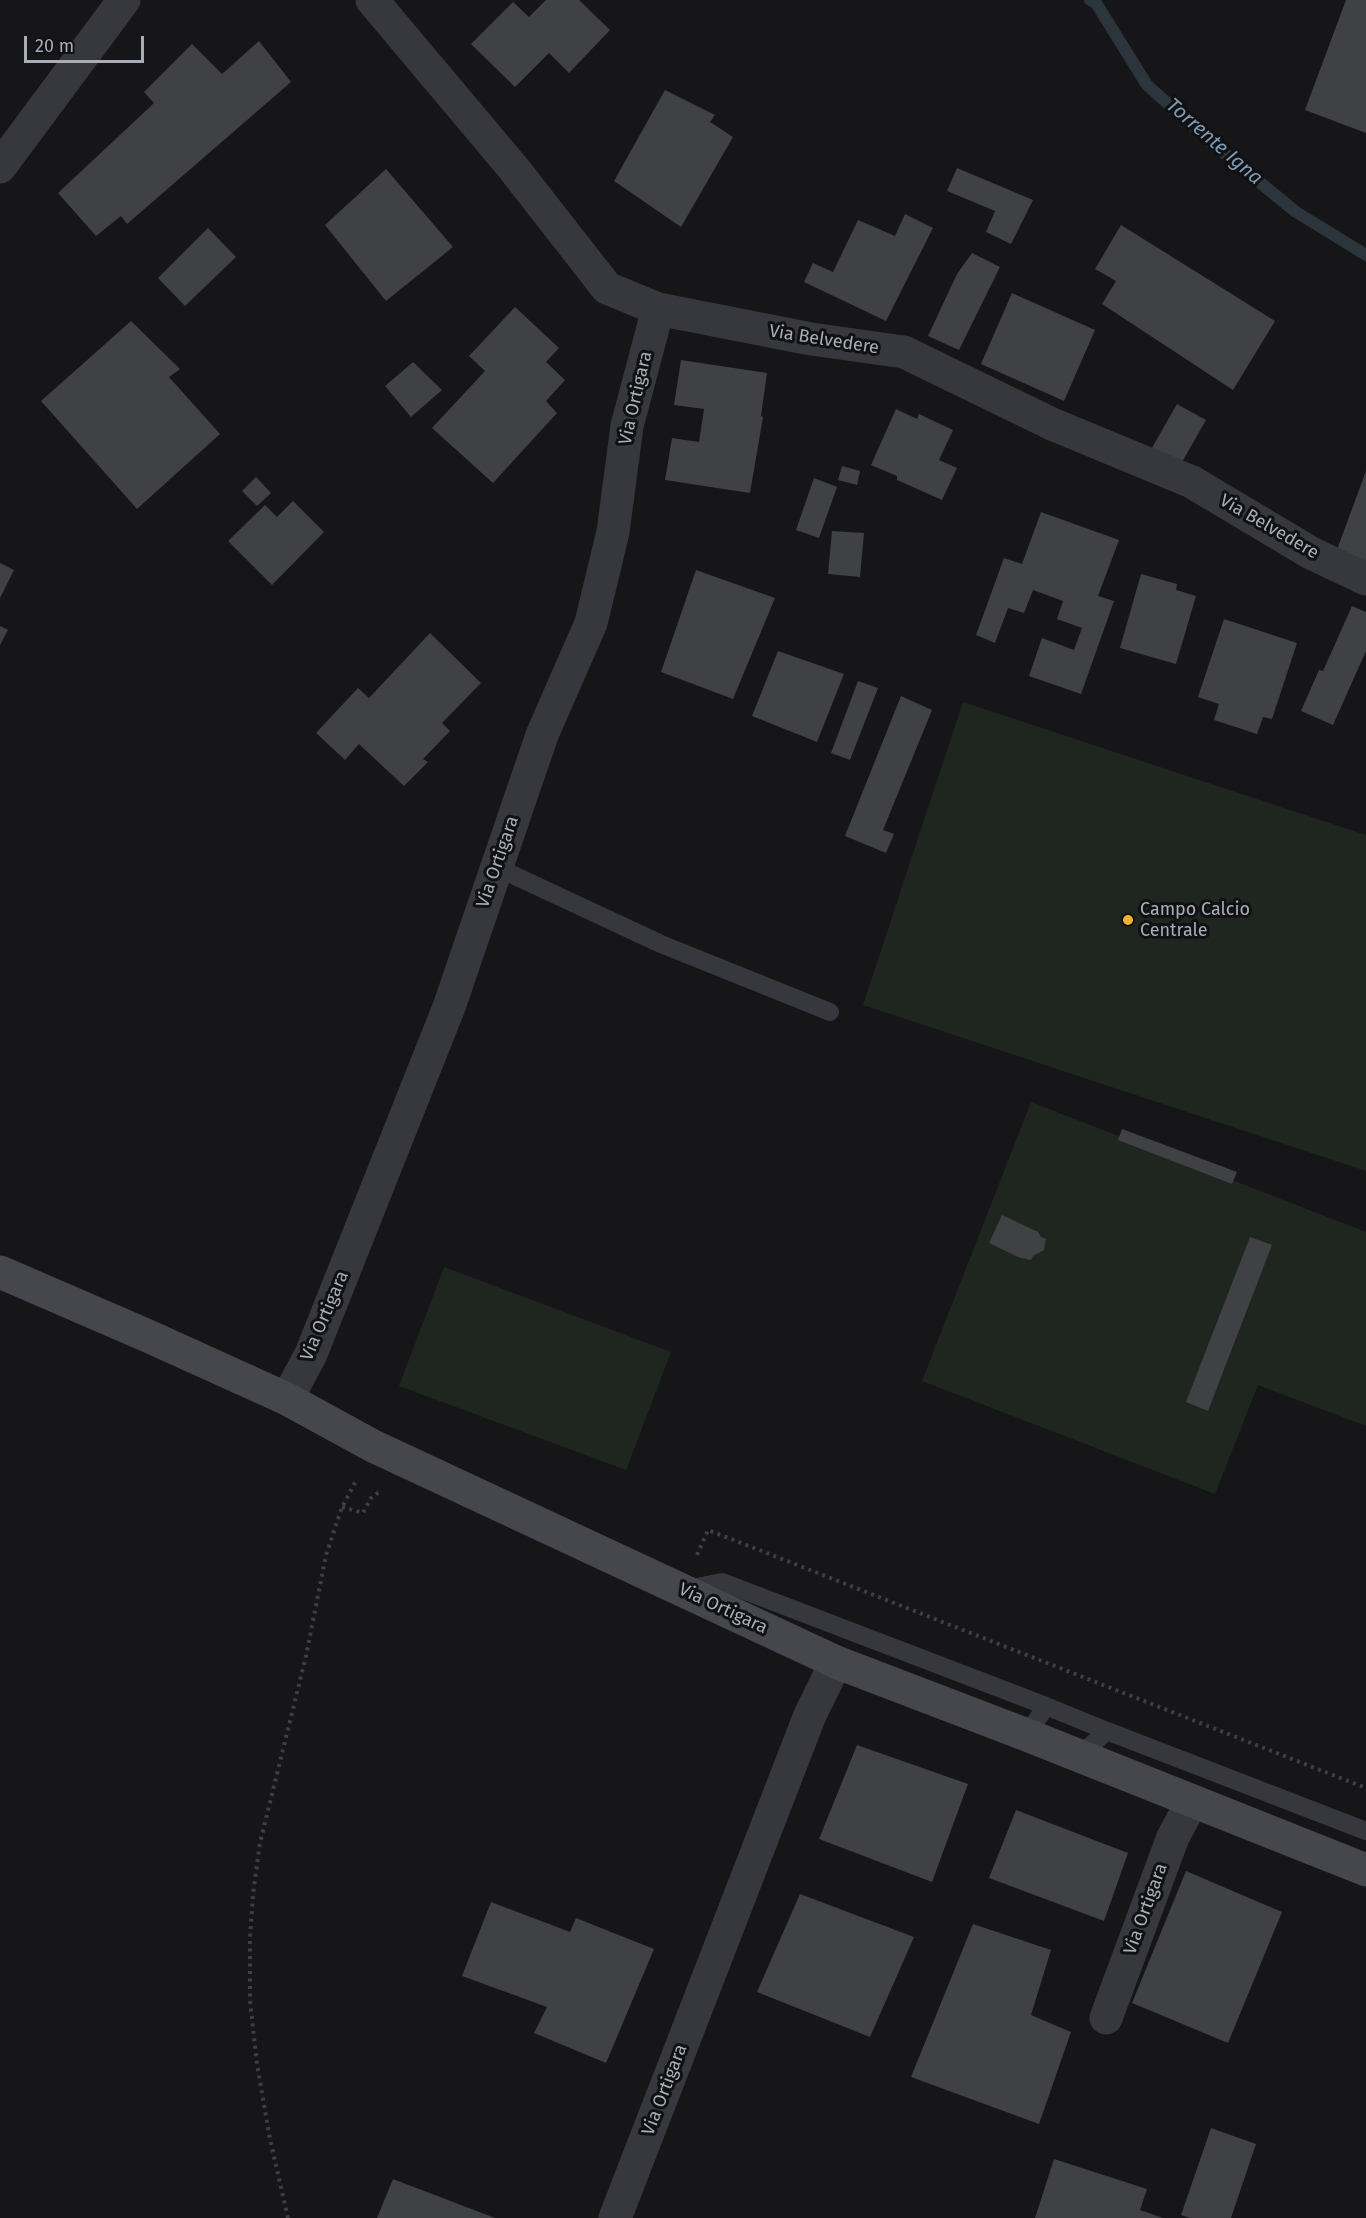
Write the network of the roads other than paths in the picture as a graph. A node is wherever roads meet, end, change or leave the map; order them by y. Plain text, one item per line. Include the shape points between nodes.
1 (124, 0) edge
2 (372, 0) edge
3 (0, 167) edge
4 (658, 309) junction
5 (1366, 579) edge
6 (496, 867) junction
7 (830, 1012) dead end
8 (0, 1272) edge
9 (287, 1399) junction
10 (683, 1590) junction
11 (836, 1662) junction
12 (1046, 1707) junction
13 (1107, 1731) junction
14 (1027, 1735) junction
15 (1079, 1756) junction
16 (1192, 1802) junction
17 (1366, 1831) edge
18 (1366, 1870) edge
19 (1106, 2018) dead end
20 (615, 2218) edge

1 - 3 street
2 - 4 street, Via Belvedere via 514,169 607,288
4 - 5 street, Via Belvedere via 812,339 904,352 1052,424 1192,482 1311,553
4 - 6 street, Via Ortigara via 627,426 613,532 591,623 542,735
6 - 7 lane via 661,944
6 - 9 street, Via Ortigara via 445,1018 311,1354
8 - 9 street, Via Ortigara
9 - 10 street, Via Ortigara via 373,1446
10 - 11 street, Via Ortigara
10 - 12 lane via 722,1582
11 - 14 street, Via Ortigara
11 - 20 street, Via Ortigara via 810,1714
12 - 13 lane
12 - 14 lane
13 - 15 lane
13 - 17 lane
14 - 15 street, Via Ortigara
15 - 16 street, Via Ortigara
16 - 18 street, Via Ortigara
16 - 19 street, Via Ortigara via 1173,1837

